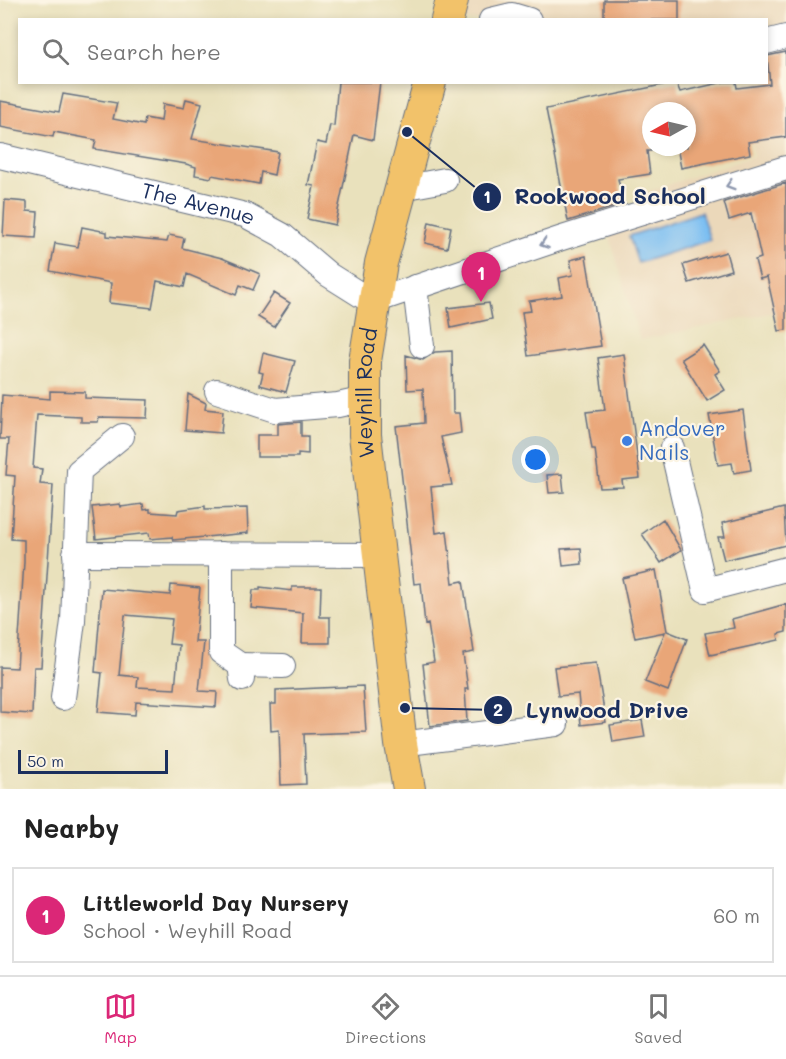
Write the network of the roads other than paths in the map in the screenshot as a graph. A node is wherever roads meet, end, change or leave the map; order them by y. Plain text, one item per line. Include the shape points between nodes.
1 (452, 0) edge
2 (448, 18) edge
3 (499, 18) edge
4 (522, 18) edge
5 (786, 38) edge
6 (768, 42) edge
7 (429, 84) edge
8 (0, 156) edge
9 (786, 168) edge
10 (445, 180) dead end
11 (402, 188) junction
12 (415, 287) junction
13 (372, 302) junction
14 (422, 346) dead end
15 (217, 391) dead end
16 (365, 399) junction
17 (122, 436) dead end
18 (672, 448) dead end
19 (75, 554) junction
20 (221, 554) junction
21 (381, 555) junction
22 (786, 569) edge
23 (283, 666) dead end
24 (63, 698) dead end
25 (556, 724) dead end
26 (401, 744) junction
27 (400, 789) edge
28 (409, 789) edge

1 - 2 main road
3 - 4 street
5 - 6 street
7 - 11 main road, Weyhill Road
8 - 13 street, The Avenue via 245,215 282,235 329,275
9 -> 12 street
10 - 11 street
11 - 13 main road, Weyhill Road
12 - 13 street
12 - 14 street
13 - 16 main road, Weyhill Road
15 - 16 street via 275,410
16 - 21 main road, Weyhill Road via 364,435
17 - 19 street via 79,471
18 - 22 street via 707,599
19 - 20 street
19 - 24 street via 73,621
20 - 21 street
20 - 23 street via 221,652 241,673
21 - 26 main road, Weyhill Road
25 - 26 street
26 - 27 main road, Weyhill Road
26 - 28 main road, Weyhill Road

